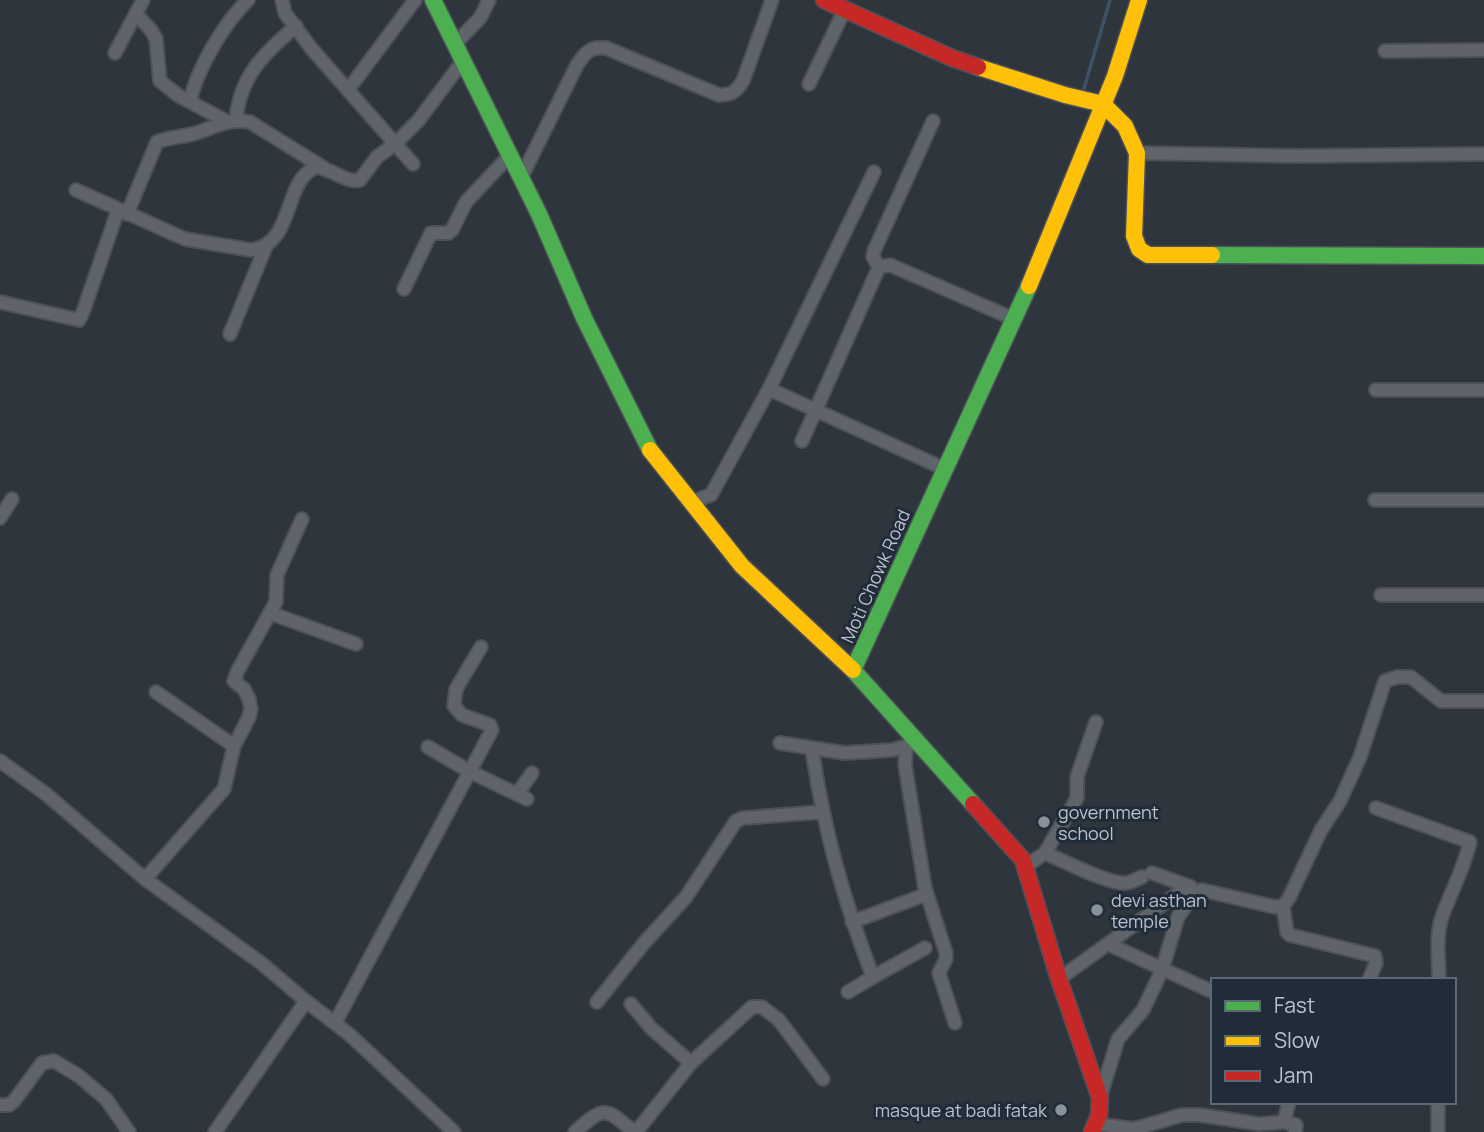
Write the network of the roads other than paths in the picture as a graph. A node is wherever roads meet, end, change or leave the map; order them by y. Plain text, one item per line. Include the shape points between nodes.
1 (143, 0) edge
2 (248, 0) edge
3 (282, 0) edge
4 (415, 0) edge
5 (433, 0) edge
6 (489, 0) edge
7 (772, 0) edge
8 (824, 0) edge
9 (1139, 0) edge
10 (845, 9) junction
11 (136, 14) junction
12 (296, 26) junction
13 (455, 44) junction
14 (1484, 50) edge
15 (1385, 51) dead end
16 (115, 53) dead end
17 (463, 61) junction
18 (809, 84) dead end
19 (348, 90) junction
20 (190, 101) junction
21 (1103, 104) junction
22 (232, 121) junction
23 (933, 121) dead end
24 (396, 143) junction
25 (1136, 153) junction
26 (510, 155) junction
27 (1484, 155) edge
28 (413, 164) dead end
29 (324, 168) junction
30 (874, 172) dead end
31 (522, 178) junction
32 (76, 190) dead end
33 (123, 212) junction
34 (266, 246) junction
35 (1484, 256) edge
36 (879, 267) junction
37 (404, 289) dead end
38 (0, 302) edge
39 (1014, 319) junction
40 (230, 334) dead end
41 (768, 389) junction
42 (1376, 390) dead end
43 (1484, 390) edge
44 (815, 411) junction
45 (802, 441) dead end
46 (945, 469) junction
47 (12, 499) dead end
48 (1375, 500) dead end
49 (1484, 500) edge
50 (691, 502) junction
51 (0, 518) edge
52 (302, 519) dead end
53 (1381, 594) dead end
54 (1484, 595) edge
55 (270, 613) junction
56 (356, 644) dead end
57 (481, 647) dead end
58 (853, 670) junction
59 (156, 692) dead end
60 (1484, 701) edge
61 (1096, 722) dead end
62 (780, 743) dead end
63 (912, 745) junction
64 (234, 746) junction
65 (428, 747) dead end
66 (812, 748) junction
67 (0, 761) edge
68 (469, 771) junction
69 (531, 773) dead end
70 (1376, 808) dead end
71 (822, 812) junction
72 (1045, 853) junction
73 (1025, 867) junction
74 (145, 879) junction
75 (1188, 886) junction
76 (1202, 890) junction
77 (927, 894) junction
78 (1283, 906) junction
79 (852, 922) junction
80 (1108, 944) junction
81 (925, 947) dead end
82 (1161, 970) junction
83 (873, 977) junction
84 (1370, 978) edge
85 (1439, 978) edge
86 (1059, 979) junction
87 (1211, 991) edge
88 (848, 992) dead end
89 (306, 1002) junction
90 (597, 1002) dead end
91 (631, 1004) dead end
92 (335, 1023) junction
93 (956, 1023) dead end
94 (691, 1063) junction
95 (823, 1079) dead end
96 (1100, 1098) junction
97 (1288, 1104) edge
98 (1438, 1104) edge
99 (0, 1105) edge
100 (1284, 1122) junction
101 (1094, 1128) edge
102 (1251, 1128) edge
103 (129, 1132) edge
104 (215, 1132) edge
105 (454, 1132) edge
106 (575, 1132) edge
107 (635, 1132) edge
108 (1295, 1132) edge
109 (1438, 1132) edge

1 - 11 street
2 - 20 street via 201,70
3 - 12 street via 285,13
4 - 19 street
5 - 13 street
6 - 13 street via 480,18
7 - 31 street via 743,81 730,95 719,95 606,48 586,51
8 - 10 street
9 - 21 street, Moti Chowk Road
10 - 18 street
10 - 21 street via 952,58
11 - 16 street
11 - 20 street via 156,39 160,81
12 - 19 street
12 - 22 street via 252,70
13 - 17 street
14 - 15 street
17 - 24 street
17 - 26 street
19 - 24 street
20 - 22 street
21 - 25 street via 1125,126
21 - 39 street, Moti Chowk Road
22 - 29 street via 250,122
22 - 33 street via 157,142
23 - 36 street via 874,251
24 - 28 street
24 - 29 street via 377,157 360,180 348,180
25 - 27 street
25 - 35 street via 1134,236 1139,249 1148,255
26 - 31 street
26 - 37 street via 466,202 452,230 431,233
29 - 34 street via 304,175 281,228
30 - 41 street
31 - 50 street via 647,447
32 - 33 street
33 - 34 street via 185,239 251,250
33 - 38 street via 79,320
34 - 40 street
36 - 39 street via 890,265
36 - 44 street
39 - 46 street, Moti Chowk Road
41 - 44 street
41 - 50 street via 711,495
42 - 43 street
44 - 45 street
44 - 46 street
46 - 58 street, Moti Chowk Road
47 - 51 street
48 - 49 street
50 - 58 street via 743,566
52 - 55 street via 277,575 276,601
53 - 54 street
55 - 56 street
55 - 64 street via 234,681 244,690 251,709
57 - 68 street via 453,701 456,711 492,730
58 - 63 street, Moti Chowk Road
59 - 64 street
60 - 78 street via 1441,701 1411,677 1385,681 1360,757
61 - 72 street via 1077,778 1077,798
62 - 66 street
63 - 66 street via 845,754
63 - 73 street, Moti Chowk Road
63 - 77 street via 905,765
64 - 74 street via 224,789
65 - 68 street
66 - 71 street
67 - 74 street
68 - 69 street via 522,797
68 - 92 street
70 - 85 street via 1470,842 1439,930
71 - 79 street
71 - 90 street via 736,821 686,897
72 - 73 street
72 - 75 street via 1120,883 1147,875
73 - 86 street, Moti Chowk Road
74 - 89 street via 261,963
75 - 76 street
75 - 80 street
76 - 78 street
76 - 82 street via 1178,917
77 - 79 street
77 - 93 street via 946,953 939,973
78 - 84 street via 1290,935 1375,956
79 - 83 street
80 - 82 street
80 - 86 street
81 - 83 street
82 - 87 street
82 - 96 street via 1143,1010 1118,1039
83 - 88 street
86 - 96 street, Moti Chowk Road
89 - 92 street
89 - 104 street
91 - 94 street
92 - 105 street
94 - 95 street via 752,1007 762,1007 779,1020
94 - 107 street
96 - 101 street, Moti Chowk Road
97 - 100 street
98 - 109 street
99 - 103 street via 14,1101 42,1063 54,1061 106,1099
100 - 102 street
100 - 108 street via 1296,1125
101 - 102 street via 1134,1129 1182,1115
106 - 107 street via 596,1113 605,1112

